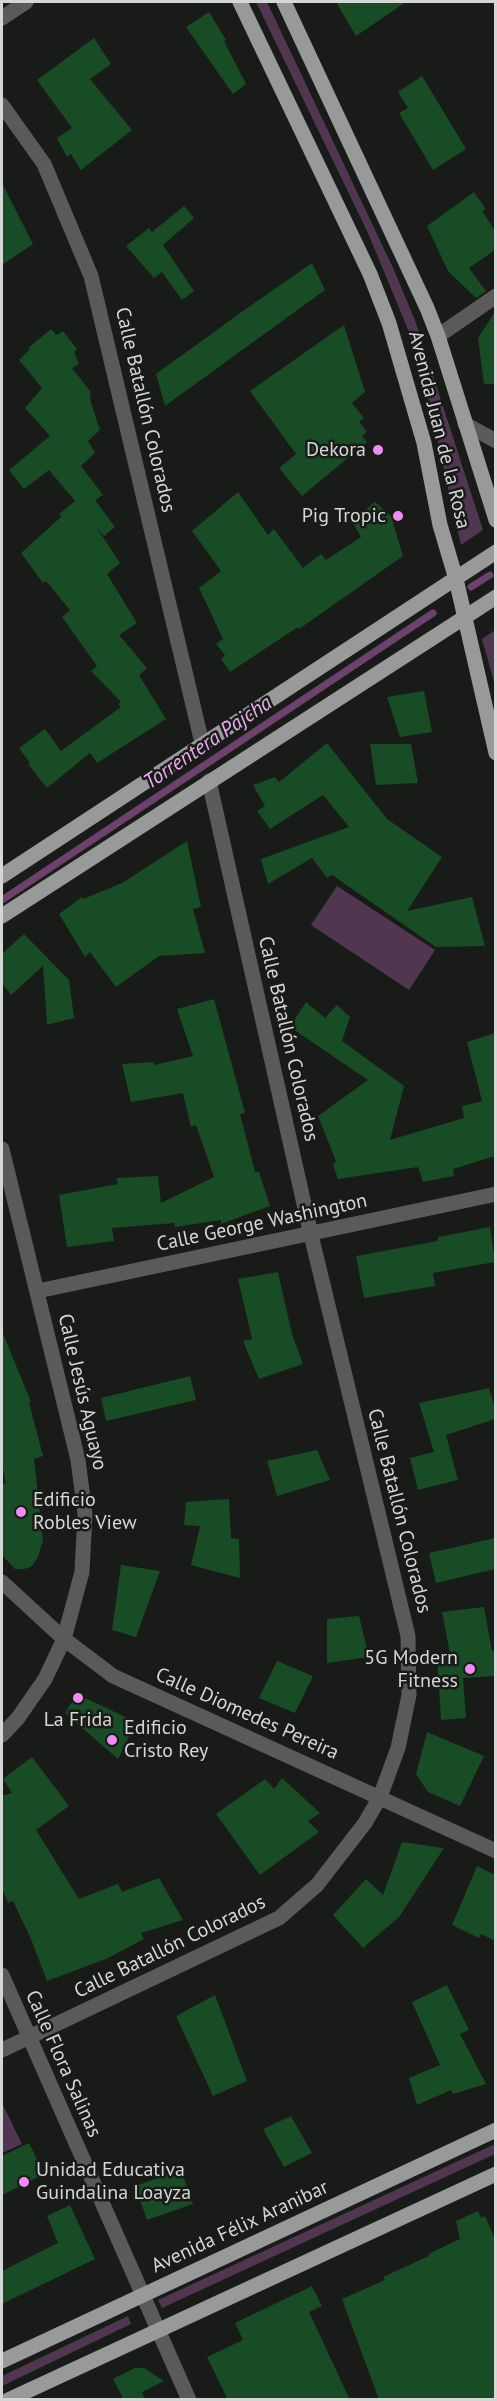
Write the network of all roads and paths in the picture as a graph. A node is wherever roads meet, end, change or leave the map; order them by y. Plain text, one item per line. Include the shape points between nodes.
1 (26, 2) edge
2 (240, 2) edge
3 (284, 2) edge
4 (2, 18) edge
5 (2, 105) edge
6 (495, 296) edge
7 (438, 336) junction
8 (465, 424) junction
9 (495, 441) edge
10 (495, 520) edge
11 (495, 552) edge
12 (456, 579) junction
13 (495, 597) edge
14 (464, 618) junction
15 (202, 743) junction
16 (495, 753) edge
17 (209, 781) junction
18 (2, 876) edge
19 (2, 916) edge
20 (2, 1149) edge
21 (495, 1194) edge
22 (311, 1235) junction
23 (38, 1291) junction
24 (2, 1582) edge
25 (64, 1639) junction
26 (2, 1735) edge
27 (380, 1797) junction
28 (495, 1851) edge
29 (2, 1975) edge
30 (29, 2038) junction
31 (2, 2050) edge
32 (495, 2130) edge
33 (495, 2176) edge
34 (143, 2296) junction
35 (159, 2329) junction
36 (2, 2361) edge
37 (8, 2400) edge
38 (189, 2400) edge

1 - 4 street
2 - 12 main road, Avenida Juan de la Rosa via 390,323
3 - 7 main road, Avenida Juan de la Rosa
5 - 15 street, Calle Batallón Colorados via 44,164 91,276
6 - 7 street
7 - 8 main road, Avenida Juan de la Rosa
8 - 9 street
8 - 10 main road, Avenida Juan de la Rosa
11 - 12 main road
12 - 14 main road, Avenida Juan de la Rosa
12 - 15 main road
13 - 14 main road
14 - 16 main road, Avenida Juan de la Rosa
14 - 17 main road
15 - 18 main road
17 - 19 main road
17 - 22 street, Calle Batallón Colorados
20 - 23 street, Calle Jesús Aguayo
21 - 22 street, Calle George Washington
22 - 23 street, Calle George Washington
22 - 27 street, Calle Batallón Colorados via 408,1636 408,1695 398,1748
23 - 25 street, Calle Jesús Aguayo via 78,1460 85,1514 82,1572
24 - 25 street, Calle Diomedes Pereira
25 - 26 street, Calle Jesús Aguayo via 45,1679
25 - 27 street, Calle Diomedes Pereira via 113,1676
27 - 28 street, Calle Diomedes Pereira
27 - 30 street, Calle Batallón Colorados via 317,1885 279,1918
29 - 30 street, Calle Flora Salinas
30 - 31 street, Calle Batallón Colorados
30 - 34 street, Calle Flora Salinas
32 - 34 main road, Avenida Félix Aranibar
33 - 35 main road
34 - 35 street, Calle Flora Salinas
34 - 36 main road, Avenida Félix Aranibar
35 - 37 main road
35 - 38 street, Calle Flora Salinas

